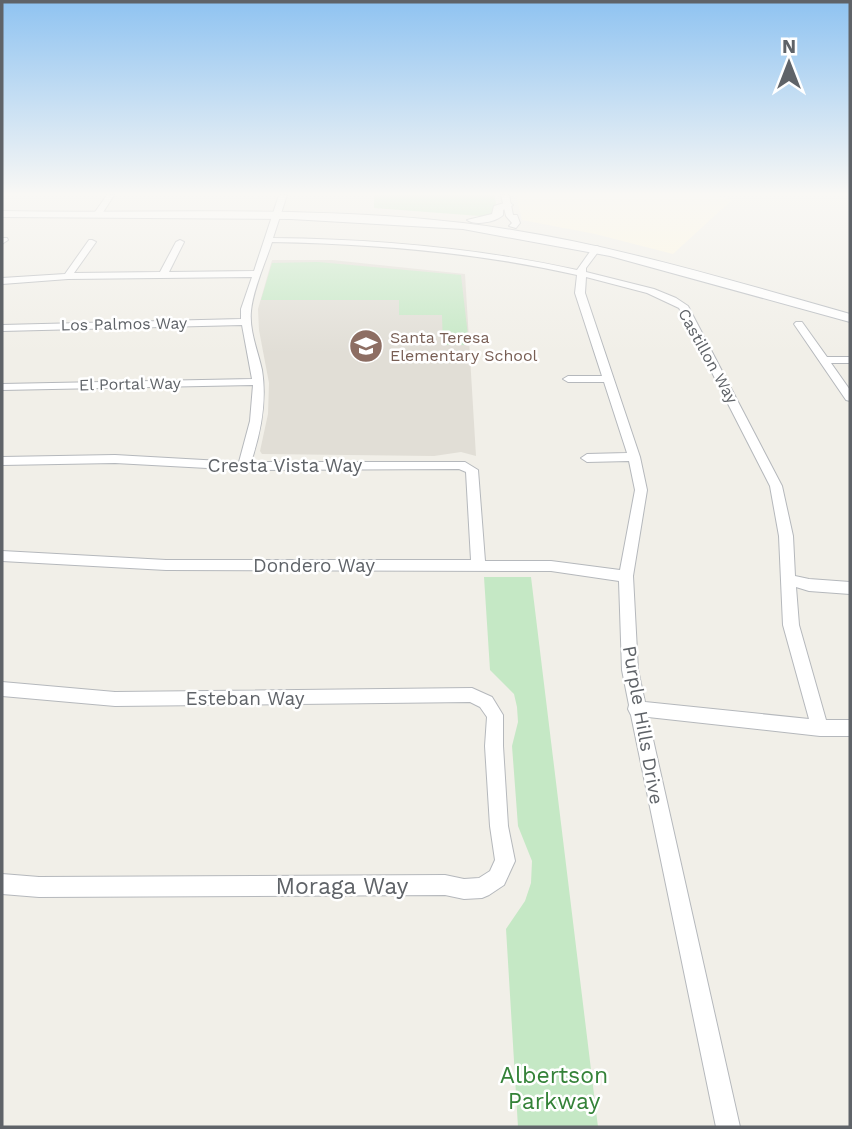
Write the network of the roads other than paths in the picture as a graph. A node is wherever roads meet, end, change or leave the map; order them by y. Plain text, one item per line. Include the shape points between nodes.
1 (88, 248) edge
2 (177, 248) edge
3 (266, 248) edge
4 (424, 248) edge
5 (597, 248) joint
6 (633, 248) edge
7 (581, 273) junction
8 (257, 274) junction
9 (163, 275) junction
10 (68, 276) junction
11 (2, 281) edge
12 (850, 309) edge
13 (850, 318) edge
14 (246, 322) junction
15 (799, 324) dead end
16 (2, 328) edge
17 (823, 360) junction
18 (850, 360) edge
19 (568, 379) dead end
20 (608, 379) junction
21 (258, 382) junction
22 (2, 387) edge
23 (850, 398) edge
24 (634, 457) junction
25 (587, 458) dead end
26 (2, 461) edge
27 (244, 466) junction
28 (2, 556) edge
29 (478, 564) junction
30 (626, 576) junction
31 (787, 579) junction
32 (850, 588) edge
33 (2, 689) edge
34 (486, 702) joint
35 (636, 709) junction
36 (821, 728) junction
37 (850, 728) edge
38 (2, 884) edge
39 (728, 1127) edge

1 - 10 street
2 - 9 street
3 - 8 street
4 - 7 street, Castillon Way
5 - 7 street
5 - 13 main road
6 - 12 main road
7 - 20 street, Purple Hills Drive via 580,293
7 - 31 street, Castillon Way via 650,292 687,311 776,486 786,536
8 - 9 street
8 - 14 street
9 - 10 street
10 - 11 street
14 - 16 street, Los Palmos Way
14 - 21 street
15 - 17 street
17 - 18 street
17 - 23 street
19 - 20 street
20 - 24 street, Purple Hills Drive
21 - 22 street, El Portal Way
21 - 27 street via 258,422
24 - 25 street
24 - 30 street, Purple Hills Drive via 642,490
26 - 27 street, Cresta Vista Way via 115,459
27 - 29 street, Cresta Vista Way via 461,465 472,470
28 - 29 street, Dondero Way via 166,565
29 - 30 street, Dondero Way via 551,566
30 - 35 street, Purple Hills Drive
31 - 32 street
31 - 36 street, Castillon Way via 795,646
33 - 34 street, Esteban Way via 115,699 472,695
34 - 38 street, Moraga Way via 495,715 497,799 505,861 497,878 482,888
35 - 36 street
35 - 39 street, Purple Hills Drive
36 - 37 street

